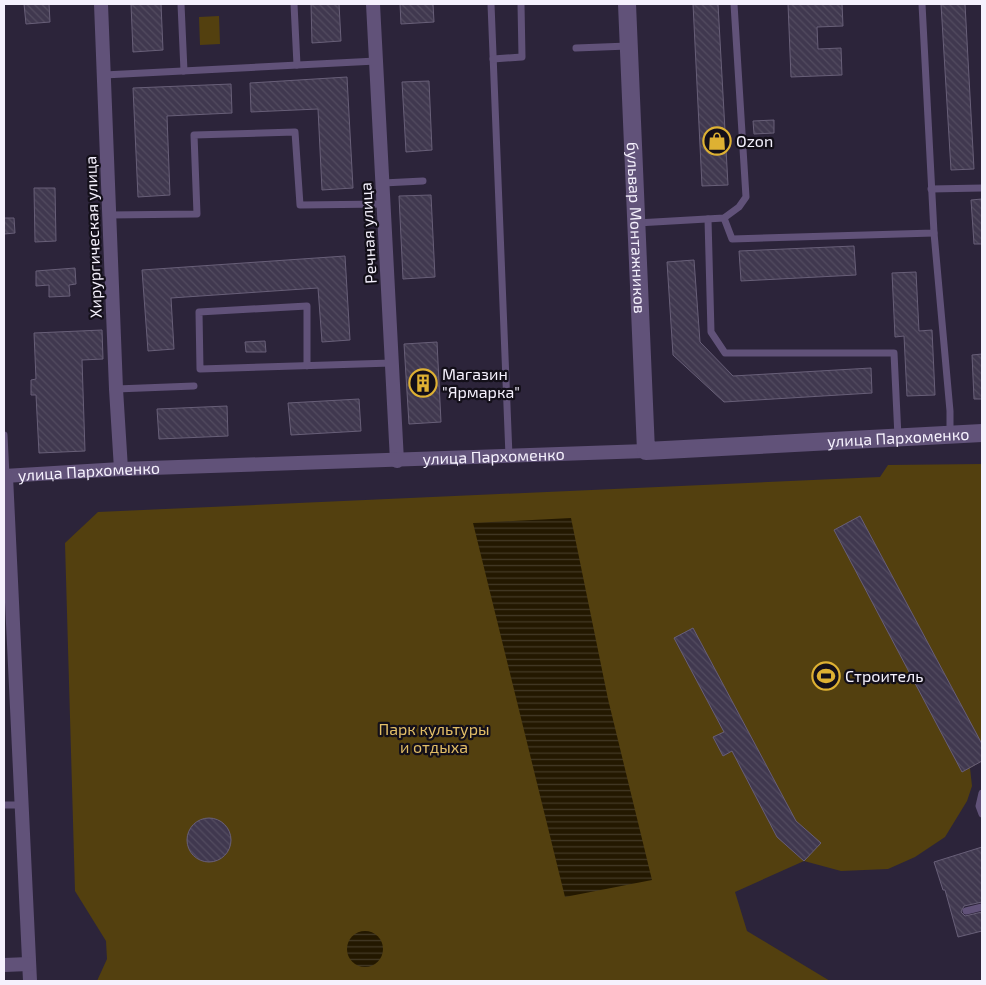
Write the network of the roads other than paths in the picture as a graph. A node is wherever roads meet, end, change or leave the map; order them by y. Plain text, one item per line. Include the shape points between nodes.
1 (101, 4) edge
2 (181, 4) edge
3 (294, 4) edge
4 (373, 4) edge
5 (490, 4) edge
6 (520, 4) edge
7 (627, 4) edge
8 (734, 4) edge
9 (922, 4) edge
10 (630, 46) junction
11 (576, 48) dead end
12 (493, 59) junction
13 (376, 61) junction
14 (297, 65) junction
15 (184, 70) junction
16 (104, 75) junction
17 (423, 181) dead end
18 (382, 183) junction
19 (982, 188) edge
20 (931, 189) junction
21 (384, 204) junction
22 (109, 215) junction
23 (724, 218) junction
24 (708, 219) junction
25 (637, 223) junction
26 (934, 233) junction
27 (392, 363) junction
28 (307, 366) junction
29 (194, 386) dead end
30 (116, 389) junction
31 (982, 433) edge
32 (950, 434) junction
33 (4, 436) edge
34 (898, 437) junction
35 (646, 451) junction
36 (509, 457) junction
37 (397, 461) junction
38 (121, 469) junction
39 (5, 476) edge
40 (8, 590) edge
41 (982, 793) edge
42 (22, 805) junction
43 (4, 806) edge
44 (982, 814) edge
45 (982, 906) edge
46 (966, 911) dead end
47 (29, 964) junction
48 (4, 965) edge
49 (30, 981) edge

1 - 16 street, Хирургическая улица
2 - 15 lane
3 - 14 lane
4 - 13 street, Речная улица
5 - 12 lane
6 - 12 lane via 522,57
7 - 10 street, бульвар Монтажников
8 - 23 lane via 746,197 740,207
9 - 20 lane
10 - 11 lane
10 - 25 street, бульвар Монтажников
12 - 36 lane
13 - 14 lane
13 - 18 street, Речная улица
14 - 15 lane
15 - 16 lane
16 - 22 street, Хирургическая улица
17 - 18 lane
18 - 21 street, Речная улица
19 - 20 lane
20 - 26 lane
21 - 22 lane via 300,205 295,132 194,135 197,214
21 - 27 street, Речная улица
22 - 30 street, Хирургическая улица
23 - 24 lane
23 - 26 lane via 732,239
24 - 25 lane
24 - 34 lane via 711,332 724,352 894,353
25 - 35 street, бульвар Монтажников
26 - 32 lane
27 - 28 lane
27 - 37 street, Речная улица
28 - 28 lane via 306,306 199,312 200,369
29 - 30 lane
30 - 38 street, Хирургическая улица
31 - 32 street, улица Пархоменко
32 - 34 street, улица Пархоменко
33 - 39 lane
34 - 35 street, улица Пархоменко
35 - 36 street, улица Пархоменко
36 - 37 street, улица Пархоменко
37 - 38 street, улица Пархоменко
38 - 39 street, улица Пархоменко
39 - 40 street
40 - 42 street
41 - 44 lane via 979,806
42 - 43 lane
42 - 47 street
45 - 46 lane
47 - 48 street
47 - 49 street

